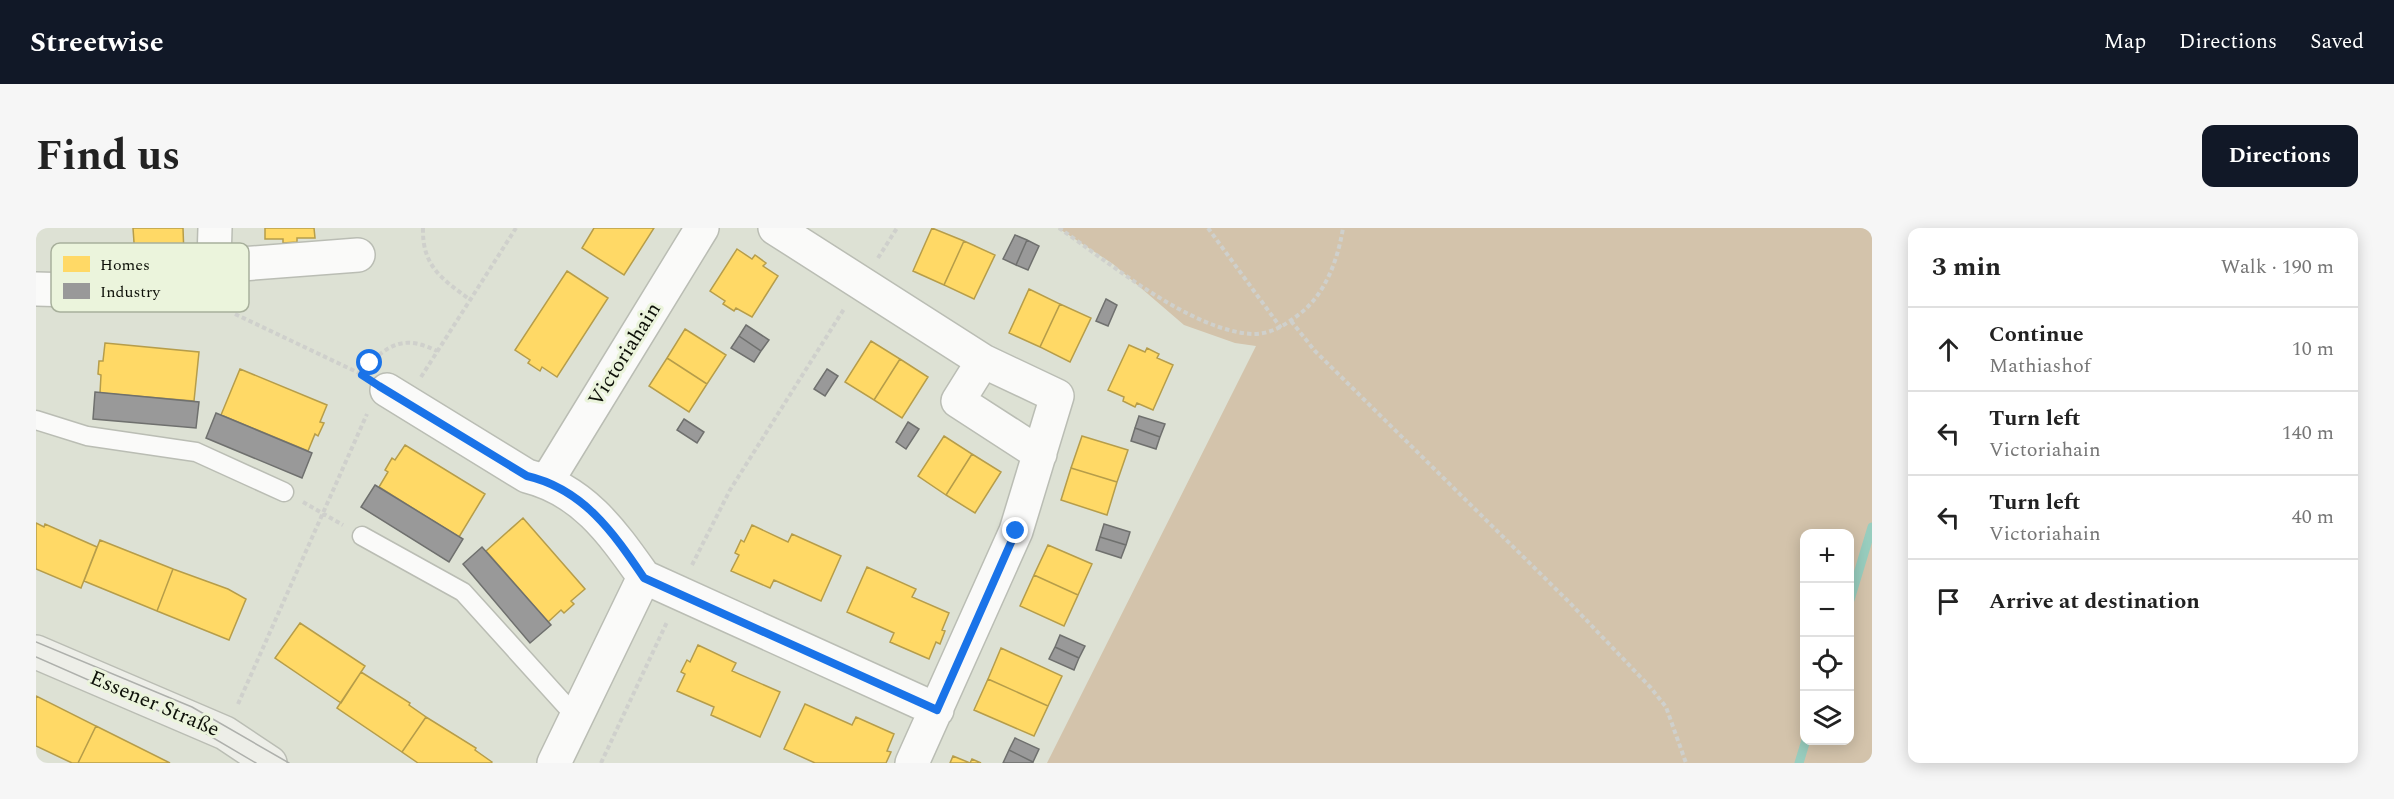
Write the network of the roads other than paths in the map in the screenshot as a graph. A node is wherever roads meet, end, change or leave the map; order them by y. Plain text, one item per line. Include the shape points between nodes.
1 (215, 228) edge
2 (702, 228) edge
3 (775, 228) edge
4 (215, 243) edge
5 (358, 255) dead end
6 (249, 274) edge
7 (51, 288) edge
8 (36, 289) edge
9 (983, 361) junction
10 (378, 381) road end
11 (36, 420) edge
12 (1040, 454) junction
13 (547, 481) junction
14 (284, 492) dead end
15 (362, 536) dead end
16 (644, 578) junction
17 (36, 652) edge
18 (937, 710) junction
19 (577, 718) junction
20 (270, 763) edge
21 (554, 763) edge
22 (912, 763) edge

1 - 4 street
2 - 13 street, Victoriahain
3 - 9 street
5 - 6 street
7 - 8 street
9 - 12 street via 1057,396
9 - 12 street via 958,401
10 - 13 street via 527,476
11 - 14 lane via 87,436 196,452
12 - 18 street via 1016,531
13 - 16 street via 580,500 624,548
15 - 19 lane via 463,592
16 - 18 street
16 - 19 street
17 - 20 main road, Essener Straße via 225,733
18 - 22 street
19 - 21 street

